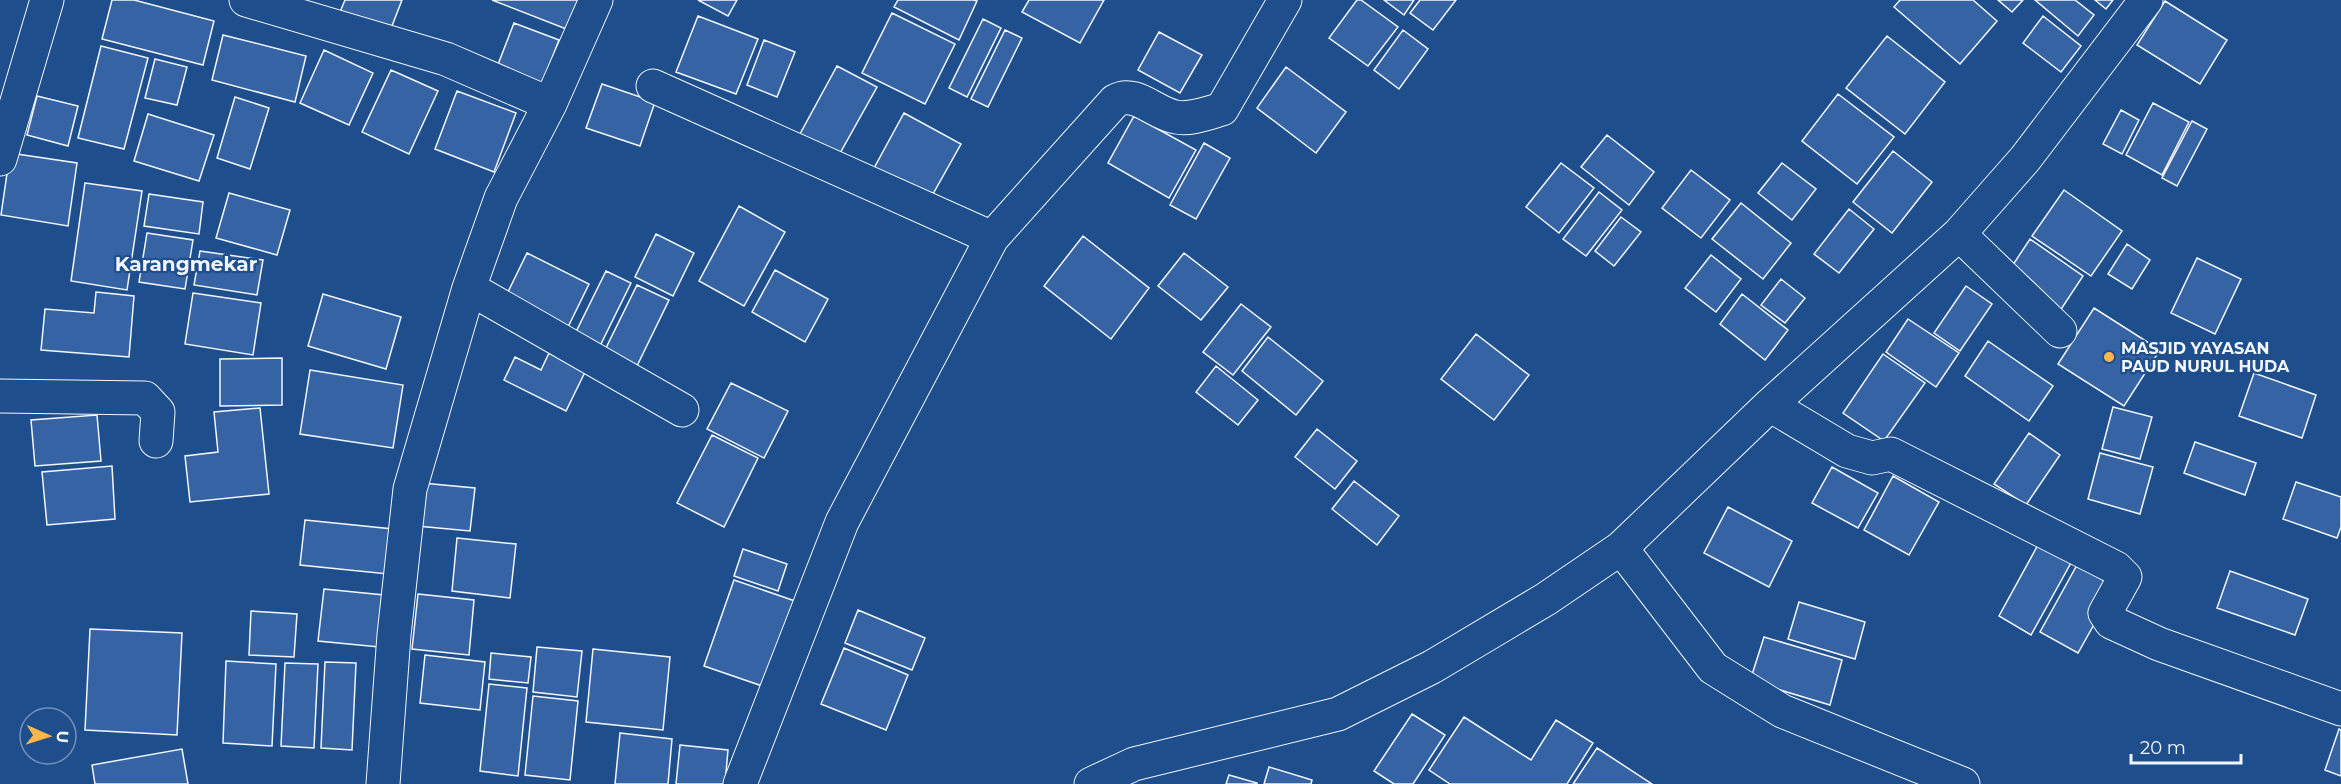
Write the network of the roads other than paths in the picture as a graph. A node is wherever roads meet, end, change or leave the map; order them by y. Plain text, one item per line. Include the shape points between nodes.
1 (47, 0) edge
2 (246, 0) edge
3 (596, 0) edge
4 (1285, 0) edge
5 (2146, 0) edge
6 (653, 86) dead end
7 (550, 104) junction
8 (0, 159) edge
9 (1959, 234) junction
10 (992, 238) junction
11 (469, 288) junction
12 (2060, 331) dead end
13 (0, 396) edge
14 (1770, 405) junction
15 (682, 410) dead end
16 (156, 441) dead end
17 (1621, 548) junction
18 (2341, 709) edge
19 (383, 784) edge
20 (740, 784) edge
21 (1091, 784) edge
22 (1963, 784) edge

1 - 8 street
2 - 7 street via 446,59
3 - 7 street
4 - 10 street via 1222,109 1175,117 1132,98 1115,101
5 - 9 street via 2025,159
6 - 10 street
7 - 11 street via 501,198
9 - 12 street
9 - 14 street
10 - 20 street via 842,522
11 - 15 street
11 - 19 street via 410,489
13 - 16 street via 145,398 158,412
14 - 17 street
14 - 18 street via 1846,451 1872,458 1891,454 2116,567 2125,576 2106,613 2110,622 2159,644
17 - 21 street via 1546,599 1432,667 1338,714 1134,764
17 - 22 street via 1713,668 1782,711

